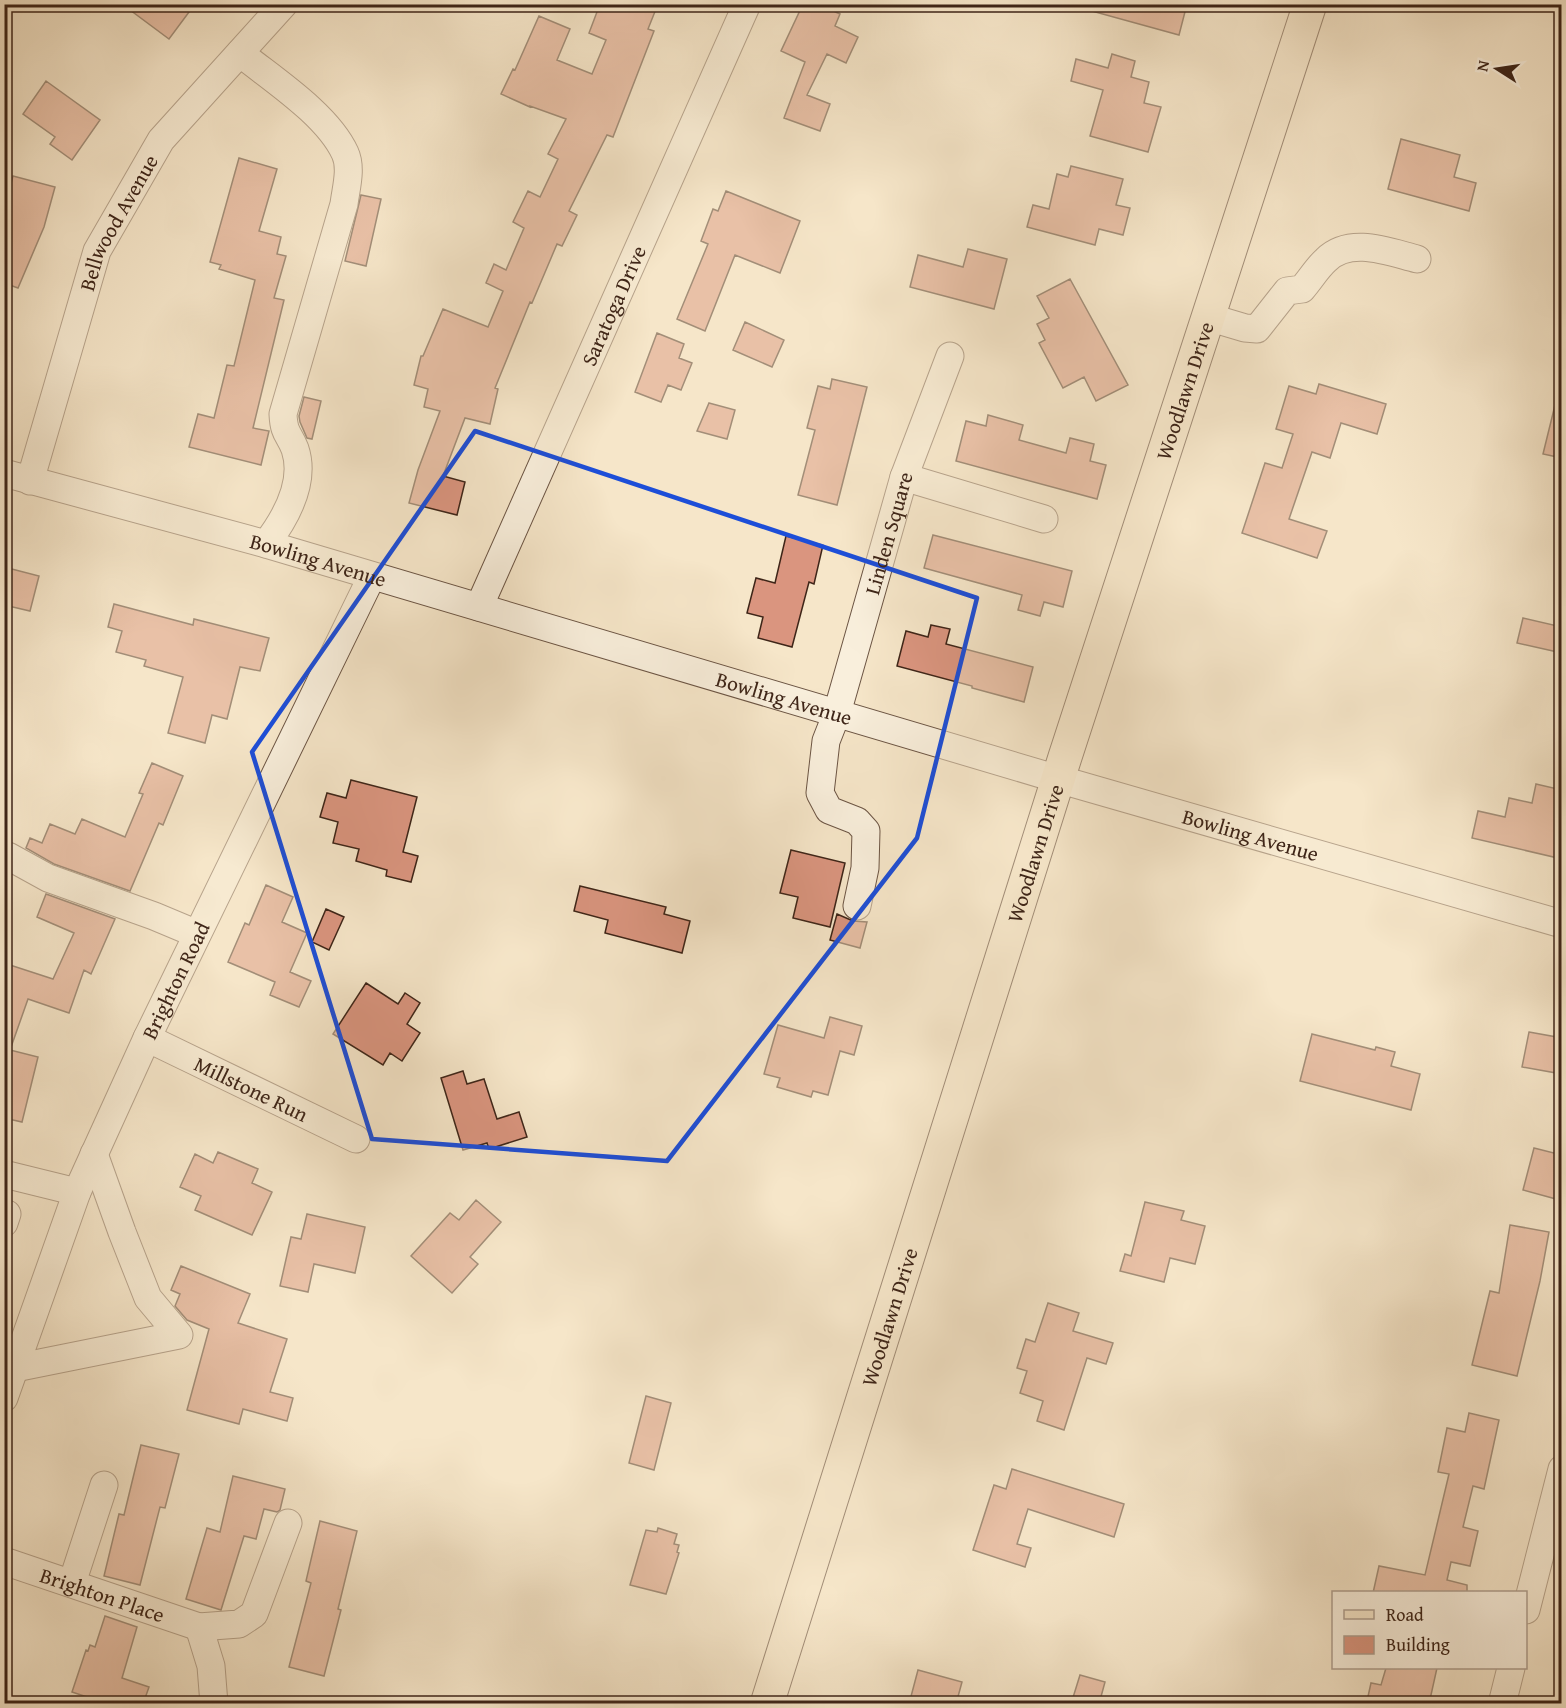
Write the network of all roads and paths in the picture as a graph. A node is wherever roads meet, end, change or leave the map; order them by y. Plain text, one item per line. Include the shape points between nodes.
1 (284, 4) edge
2 (747, 4) edge
3 (1310, 4) edge
4 (240, 53) junction
5 (1417, 259) dead end
6 (1208, 317) junction
7 (950, 356) dead end
8 (4, 473) edge
9 (904, 477) junction
10 (30, 481) junction
11 (1044, 519) dead end
12 (266, 544) junction
13 (372, 576) junction
14 (479, 608) junction
15 (837, 713) junction
16 (1058, 779) junction
17 (8, 856) dead end
18 (856, 906) dead end
19 (1562, 924) edge
20 (198, 934) junction
21 (147, 1038) junction
22 (356, 1139) dead end
23 (94, 1154) junction
24 (4, 1174) edge
25 (77, 1192) junction
26 (15, 1368) junction
27 (4, 1398) edge
28 (1562, 1469) edge
29 (104, 1485) dead end
30 (288, 1523) dead end
31 (4, 1560) edge
32 (72, 1583) junction
33 (1527, 1606) edge
34 (199, 1627) junction
35 (1511, 1669) edge
36 (214, 1704) edge
37 (767, 1704) edge
38 (1502, 1704) edge

1 - 4 street, Bellwood Avenue
2 - 14 street, Saratoga Drive
3 - 6 main road, Woodlawn Drive
4 - 10 street, Bellwood Avenue via 161,140 97,251
4 - 12 street via 306,105 333,134 346,154 348,172 339,223 283,414 284,430 295,450 298,480
5 - 6 street via 1360,246 1349,248 1327,258 1302,289 1287,291 1257,329
6 - 16 main road, Woodlawn Drive
7 - 9 street, Linden Square
8 - 10 street, Bowling Avenue
9 - 11 street
9 - 15 street, Linden Square
10 - 12 street, Bowling Avenue
12 - 13 street, Bowling Avenue
13 - 14 street, Bowling Avenue
13 - 20 street, Brighton Road
14 - 15 street, Bowling Avenue
15 - 16 street, Bowling Avenue
15 - 18 street, Linden Square via 826,741 820,793 829,810 857,821 866,831 865,868
16 - 19 street, Bowling Avenue
16 - 37 main road, Woodlawn Drive
17 - 20 street via 48,879
20 - 21 street, Brighton Road
21 - 22 street, Millstone Run
21 - 23 street, Brighton Road
23 - 25 street, Brighton Road
23 - 26 street via 148,1298 179,1335
24 - 25 street
25 - 26 street, Brighton Road
26 - 27 street, Brighton Road
28 - 33 street
29 - 32 street
30 - 34 street via 254,1614 239,1624
31 - 32 street, Brighton Place
32 - 34 street, Brighton Place
34 - 36 street via 211,1666
35 - 38 street

